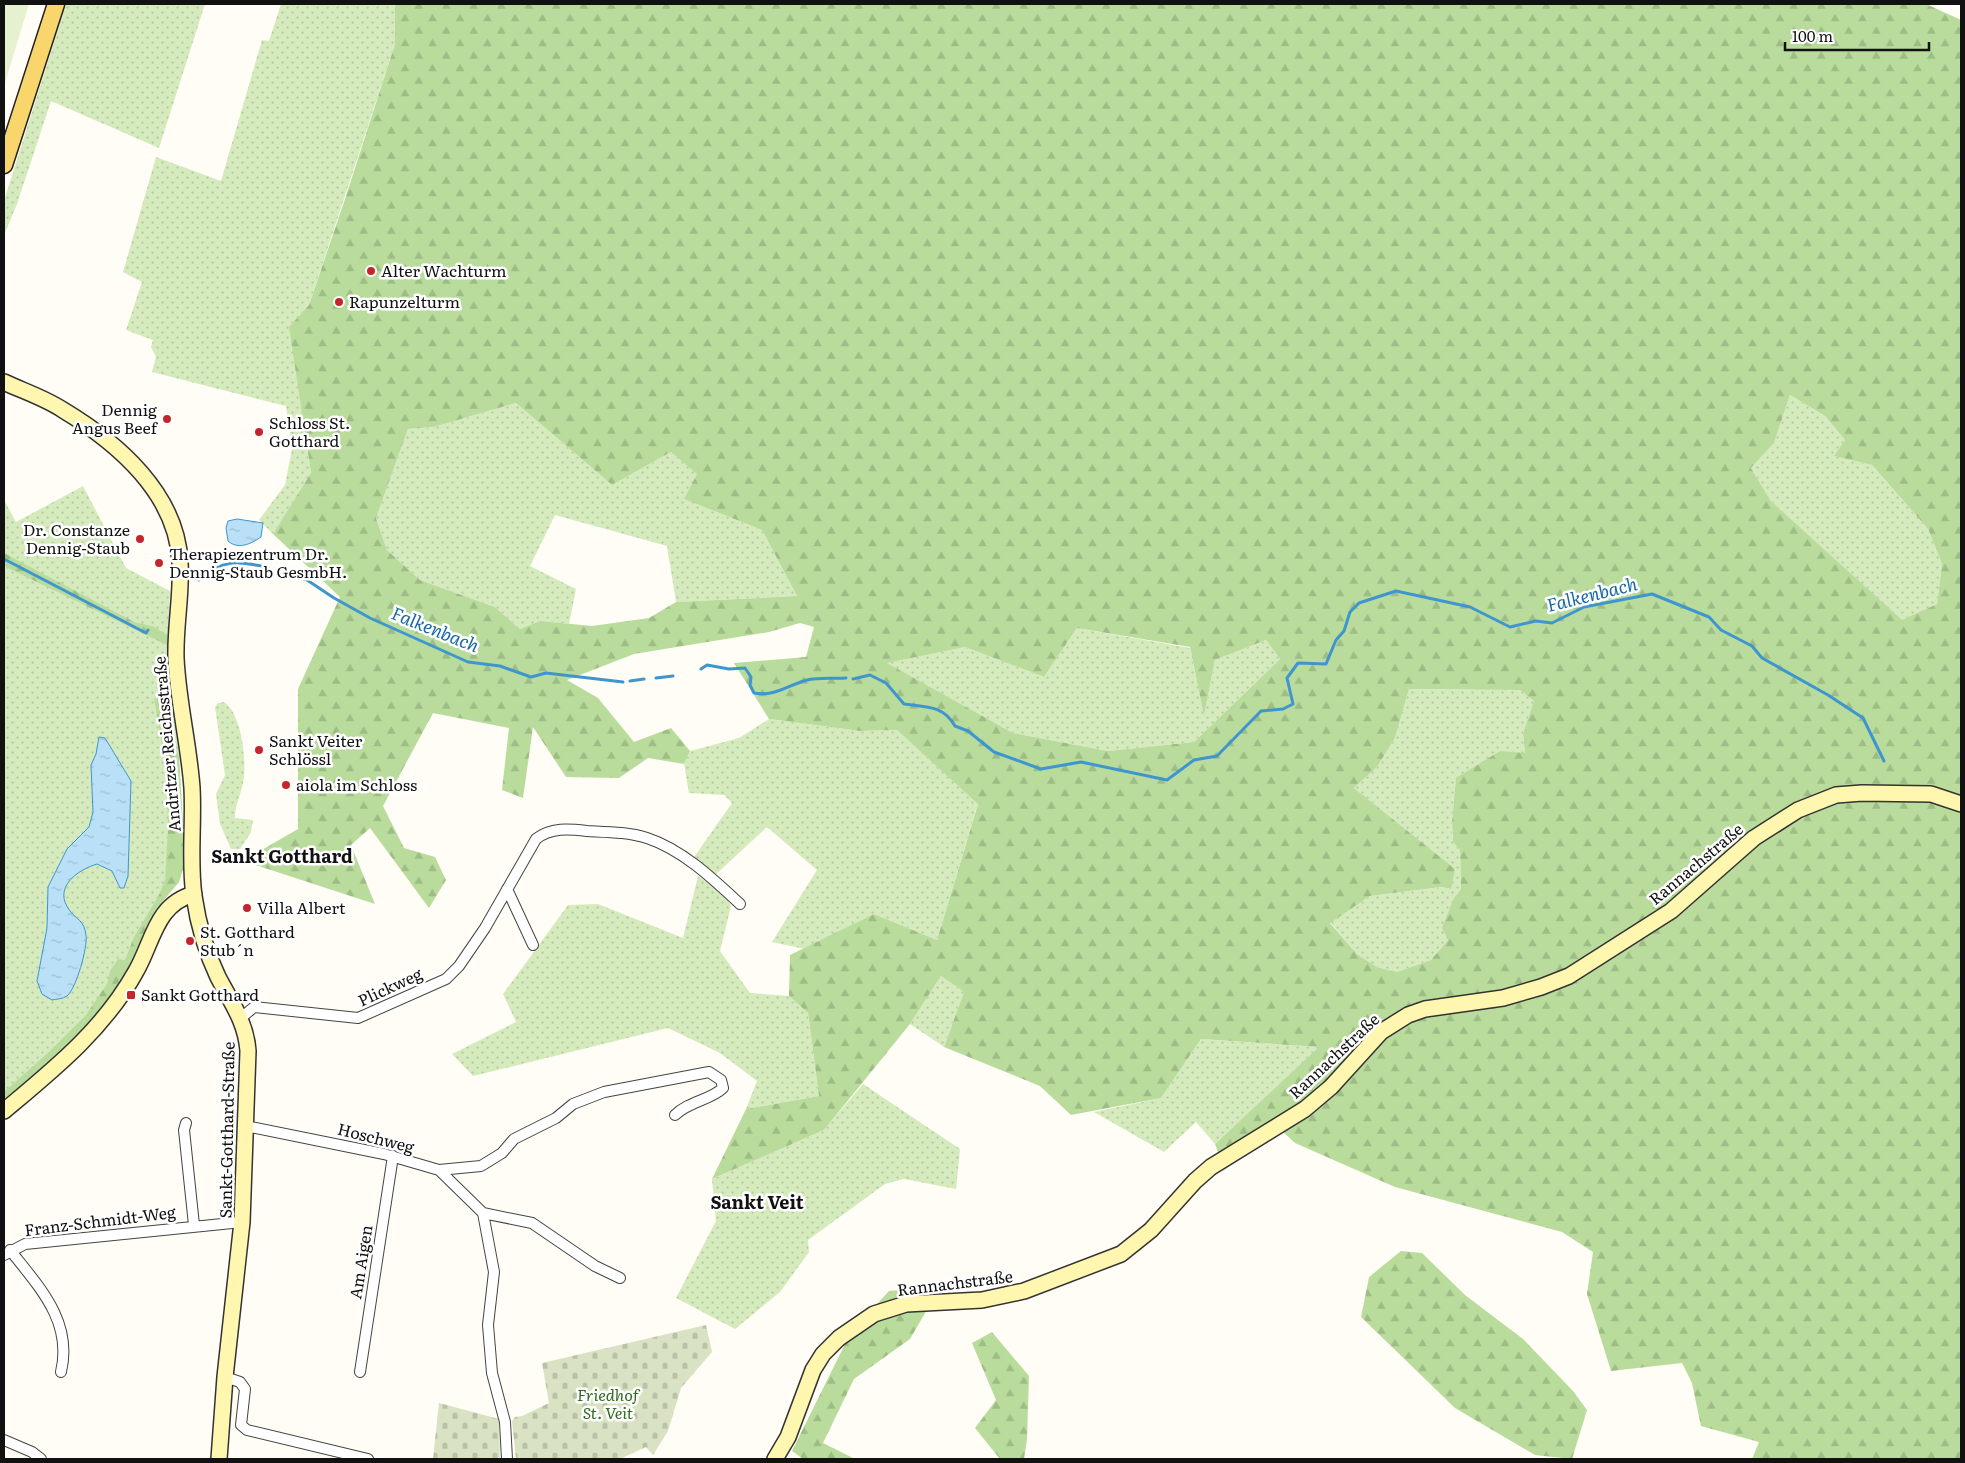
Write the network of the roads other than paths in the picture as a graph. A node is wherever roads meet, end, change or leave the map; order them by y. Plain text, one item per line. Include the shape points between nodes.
1 (56, 4) edge
2 (4, 165) edge
3 (4, 382) edge
4 (1961, 804) edge
5 (507, 888) junction
6 (194, 894) junction
7 (740, 904) dead end
8 (533, 945) dead end
9 (241, 1018) junction
10 (4, 1111) edge
11 (675, 1115) dead end
12 (186, 1123) dead end
13 (246, 1126) junction
14 (393, 1156) junction
15 (439, 1170) junction
16 (483, 1213) junction
17 (242, 1222) junction
18 (194, 1225) junction
19 (7, 1252) edge
20 (620, 1278) dead end
21 (61, 1372) dead end
22 (360, 1372) dead end
23 (225, 1377) junction
24 (4, 1440) edge
25 (41, 1459) edge
26 (218, 1459) edge
27 (368, 1459) edge
28 (507, 1459) edge
29 (775, 1459) edge

1 - 2 main road
3 - 6 street, Andritzer Reichsstraße via 61,408 107,442 150,484 164,503 175,532 180,560 176,657 191,770
4 - 29 street, Rannachstraße via 1931,794 1836,795 1798,810 1754,838 1671,911 1568,976 1503,998 1425,1009 1408,1015 1381,1032 1331,1087 1305,1109 1211,1167 1151,1230 1121,1254 1024,1291 982,1300 906,1304 874,1314 839,1338 813,1370 788,1437
5 - 7 street, Plickweg via 536,839 544,832 570,829 633,835 659,843 716,882
5 - 8 street
5 - 9 street, Plickweg via 477,940 446,979 358,1018 254,1007
6 - 9 street, Sankt-Gotthard-Straße via 209,955
6 - 10 street via 178,899 167,908 136,972 108,1013 66,1060
9 - 13 street, Sankt-Gotthard-Straße via 248,1051
11 - 15 street via 692,1103 718,1092 723,1088 721,1080 709,1072 604,1092 573,1104 556,1118 514,1139 502,1153 481,1166
12 - 18 street, Franz-Schmidt-Weg via 184,1130
13 - 14 street, Hoschweg
13 - 17 street, Sankt-Gotthard-Straße
14 - 15 street, Hoschweg
14 - 22 street, Am Aigen
15 - 16 street, Hoschweg
16 - 20 street via 532,1223 595,1266
16 - 28 street via 494,1272 488,1325 490,1354 505,1422
17 - 18 street, Franz-Schmidt-Weg
17 - 23 street, Sankt-Gotthard-Straße
18 - 19 street, Franz-Schmidt-Weg via 25,1244
19 - 21 street, Franz-Schmidt-Weg via 51,1303 65,1354
23 - 26 street, Sankt-Gotthard-Straße
23 - 27 street via 240,1382 245,1389 241,1425 247,1430
24 - 25 street

